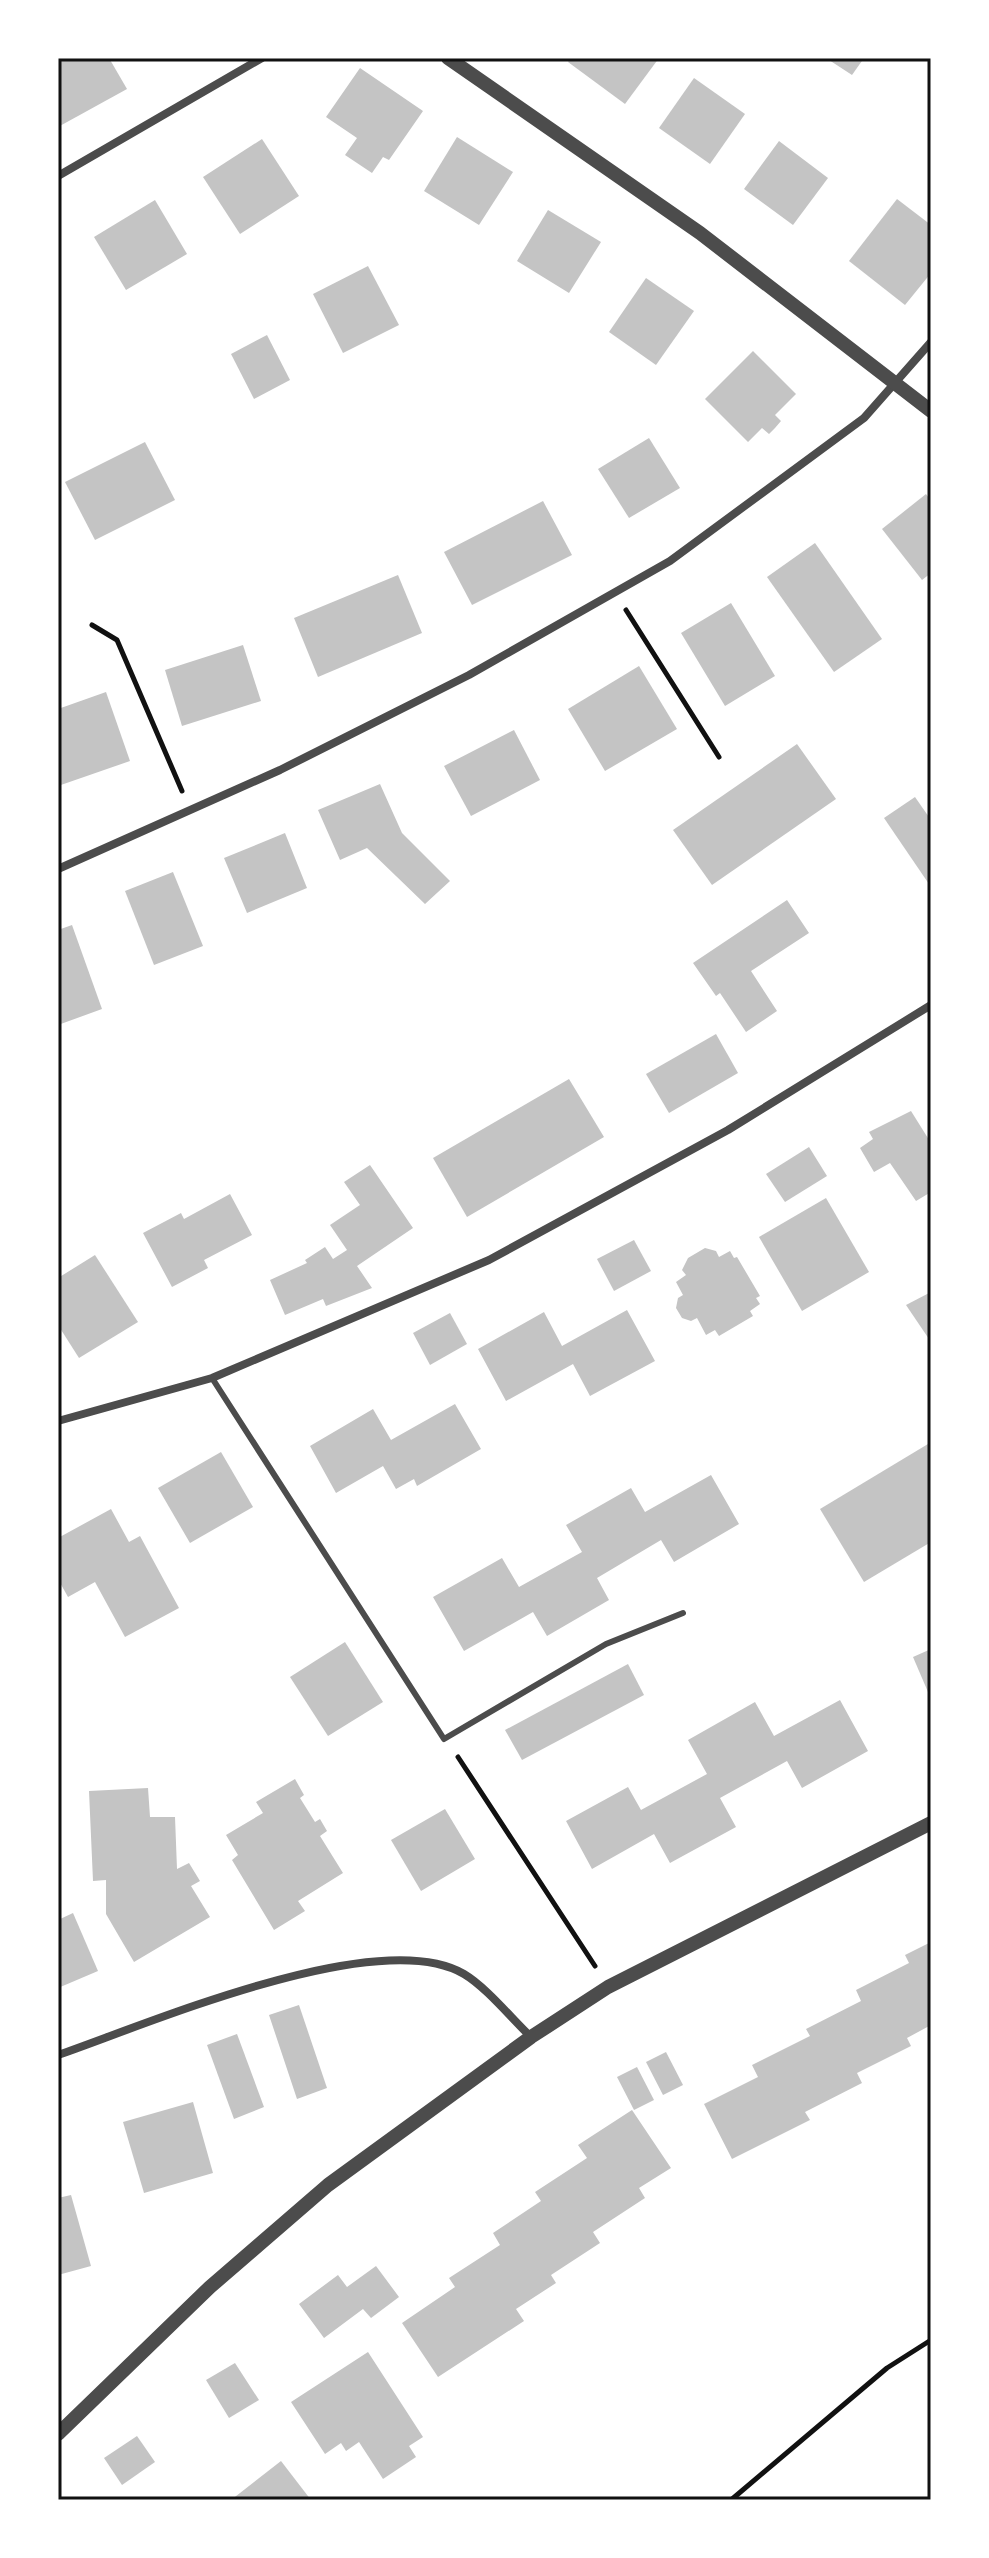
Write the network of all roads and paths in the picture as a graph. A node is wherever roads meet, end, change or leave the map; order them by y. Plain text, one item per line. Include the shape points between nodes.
1 (262, 58) edge
2 (448, 58) edge
3 (58, 176) edge
4 (931, 342) edge
5 (896, 385) junction
6 (931, 411) edge
7 (615, 593) junction
8 (92, 625) dead end
9 (719, 757) dead end
10 (191, 811) junction
11 (58, 869) edge
12 (931, 1005) edge
13 (212, 1378) junction
14 (58, 1421) edge
15 (683, 1613) dead end
16 (465, 1766) dead end
17 (931, 1823) edge
18 (608, 1987) junction
19 (531, 2037) junction
20 (58, 2055) edge
21 (931, 2340) edge
22 (58, 2434) edge
23 (731, 2500) edge

1 - 3 street
2 - 5 street via 700,233
4 - 5 street
5 - 6 street
5 - 7 street via 840,436 670,561
7 - 9 path
7 - 10 street via 469,675
8 - 10 path via 117,640
10 - 11 street
12 - 13 street via 728,1130 489,1260
13 - 14 street
13 - 15 lane via 444,1739 606,1644
16 - 18 path
17 - 18 street
18 - 19 street
19 - 20 street via 464,1974 431,1964 383,1960 318,1970 259,1987
19 - 22 street via 328,2185 210,2287
21 - 23 path via 887,2368

